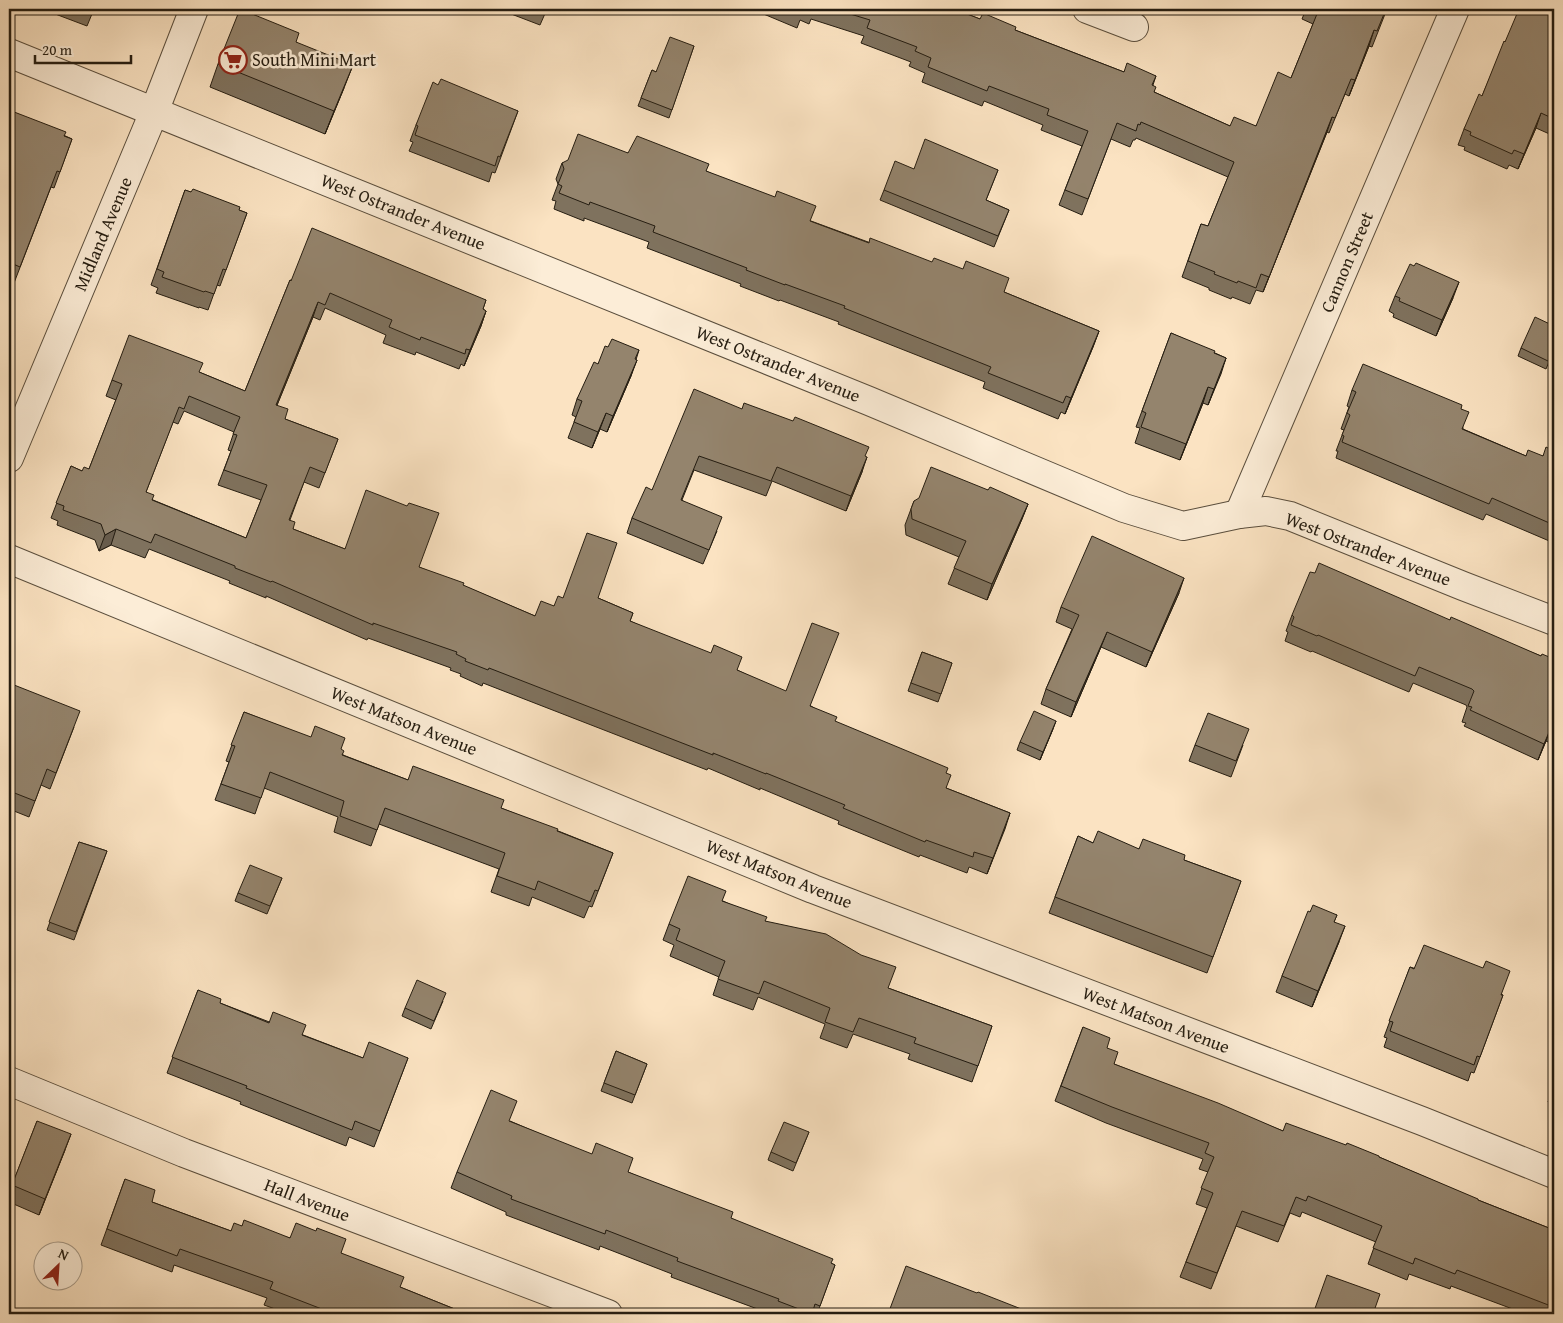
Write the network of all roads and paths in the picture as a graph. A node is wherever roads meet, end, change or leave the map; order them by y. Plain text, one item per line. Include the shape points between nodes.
1 (194, 9) edge
2 (1087, 9) edge
3 (1455, 9) edge
4 (1134, 27) dead end
5 (9, 53) edge
6 (154, 112) junction
7 (9, 458) edge
8 (1239, 514) junction
9 (9, 559) edge
10 (1554, 621) edge
11 (9, 1080) edge
12 (1554, 1174) edge
13 (608, 1314) edge

1 - 6 street, Midland Avenue
2 - 4 street
3 - 8 street, Cannon Street
5 - 6 street, West Ostrander Avenue
6 - 7 street, Midland Avenue
6 - 8 street, West Ostrander Avenue via 869,401 1124,508 1182,526
8 - 10 street, West Ostrander Avenue via 1266,511 1290,516
9 - 12 street, West Matson Avenue via 813,889
11 - 13 street, Hall Avenue via 184,1153

